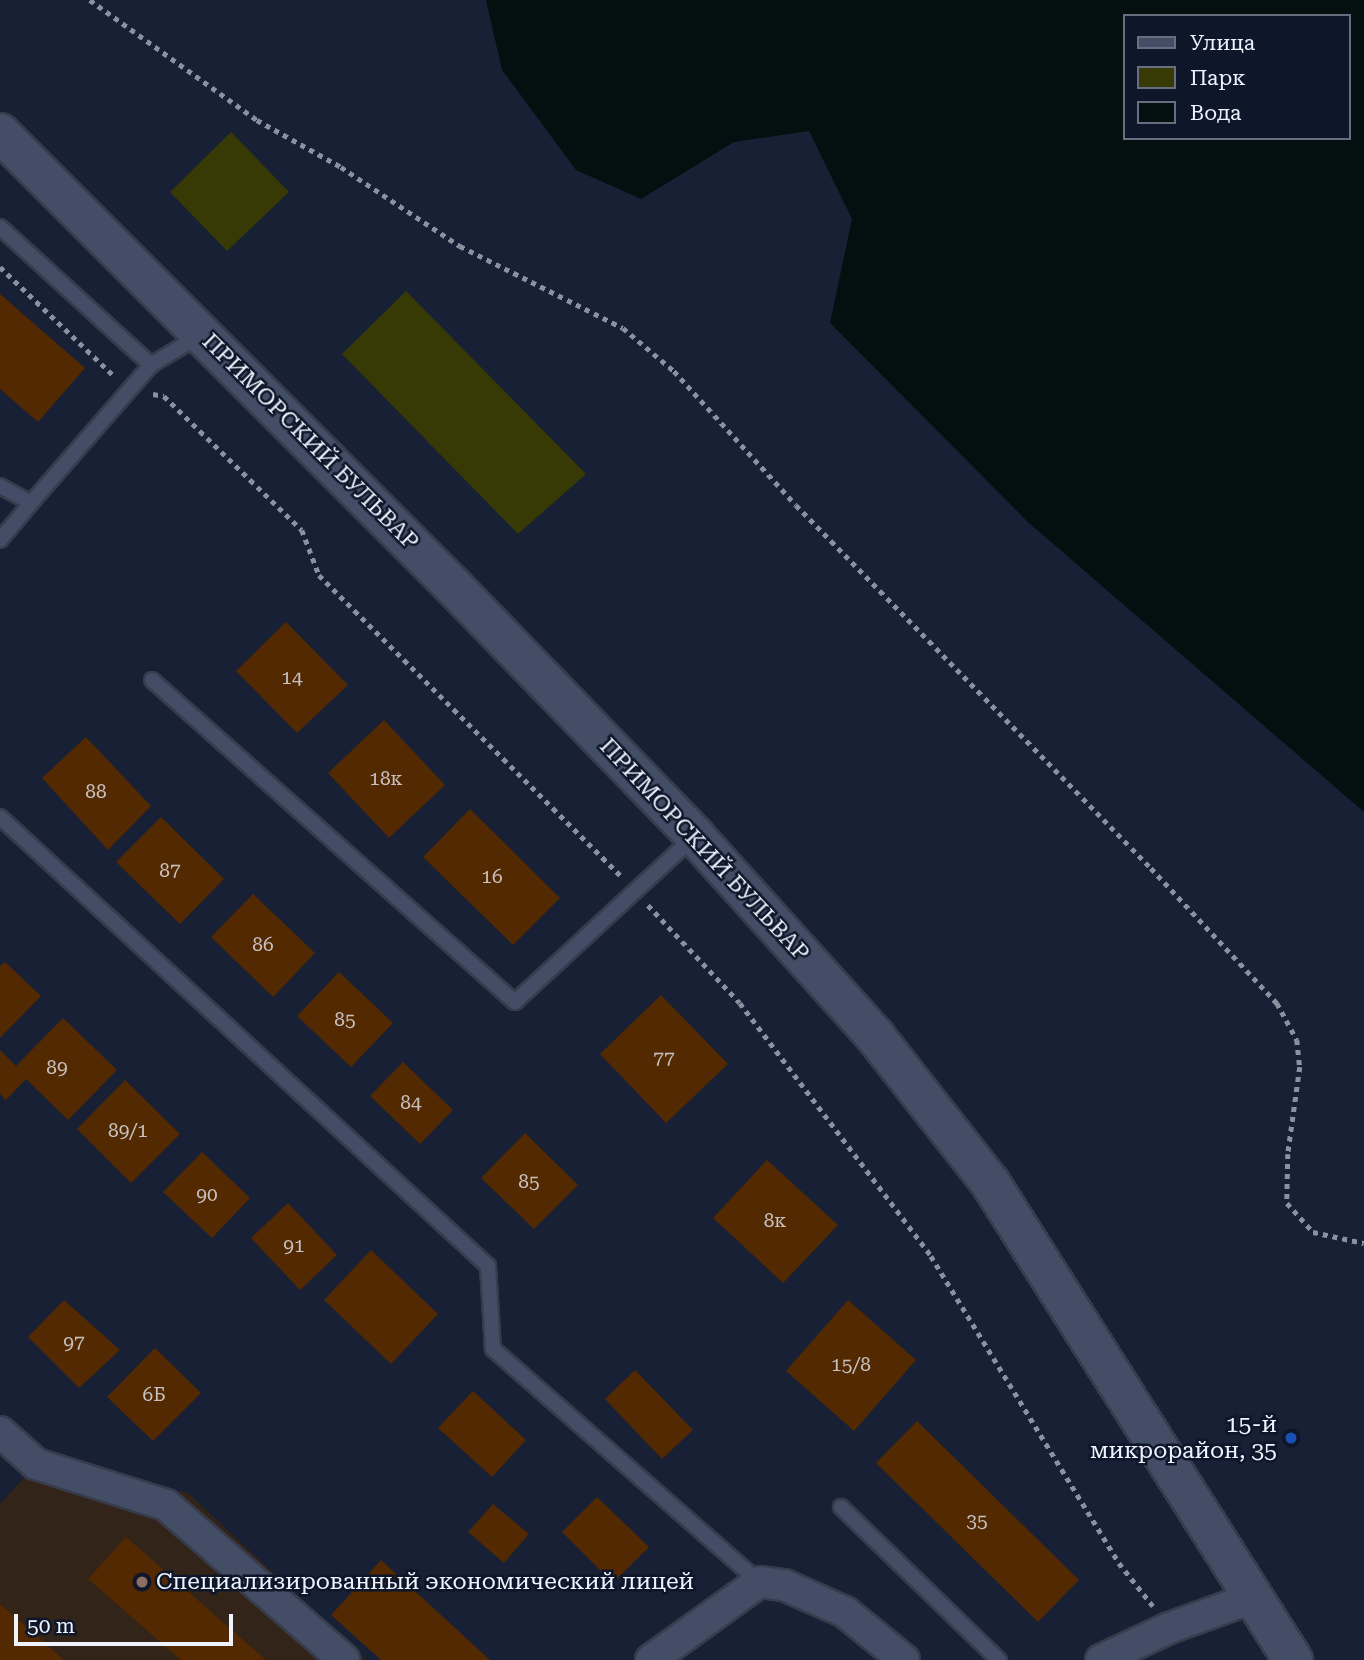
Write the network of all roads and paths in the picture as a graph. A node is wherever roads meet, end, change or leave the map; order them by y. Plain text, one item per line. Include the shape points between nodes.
1 (90, 0) edge
2 (0, 133) edge
3 (0, 227) edge
4 (203, 334) junction
5 (151, 365) junction
6 (0, 486) edge
7 (31, 503) junction
8 (0, 540) edge
9 (152, 680) dead end
10 (0, 817) edge
11 (695, 836) junction
12 (1364, 1243) edge
13 (0, 1432) edge
14 (841, 1507) dead end
15 (759, 1582) junction
16 (1252, 1598) junction
17 (344, 1660) edge
18 (651, 1660) edge
19 (904, 1660) edge
20 (999, 1660) edge
21 (1101, 1660) edge
22 (1293, 1660) edge

1 - 12 path via 257,120 341,167 460,246 623,328 674,371 796,505 1152,867 1277,1003 1297,1040 1300,1067 1288,1154 1287,1203 1313,1232
2 - 4 street, ПРИМОРСКИЙ БУЛЬВАР
3 - 5 lane
4 - 5 lane
4 - 11 street, ПРИМОРСКИЙ БУЛЬВАР
5 - 7 lane
6 - 7 lane
7 - 8 lane
9 - 11 lane via 515,1002
10 - 15 lane via 488,1266 493,1349
11 - 16 street, ПРИМОРСКИЙ БУЛЬВАР via 875,1036 991,1184
13 - 17 street via 36,1464 166,1505
14 - 20 lane
15 - 18 street
15 - 19 street via 793,1588 845,1612
16 - 21 street
16 - 22 street, ПРИМОРСКИЙ БУЛЬВАР

